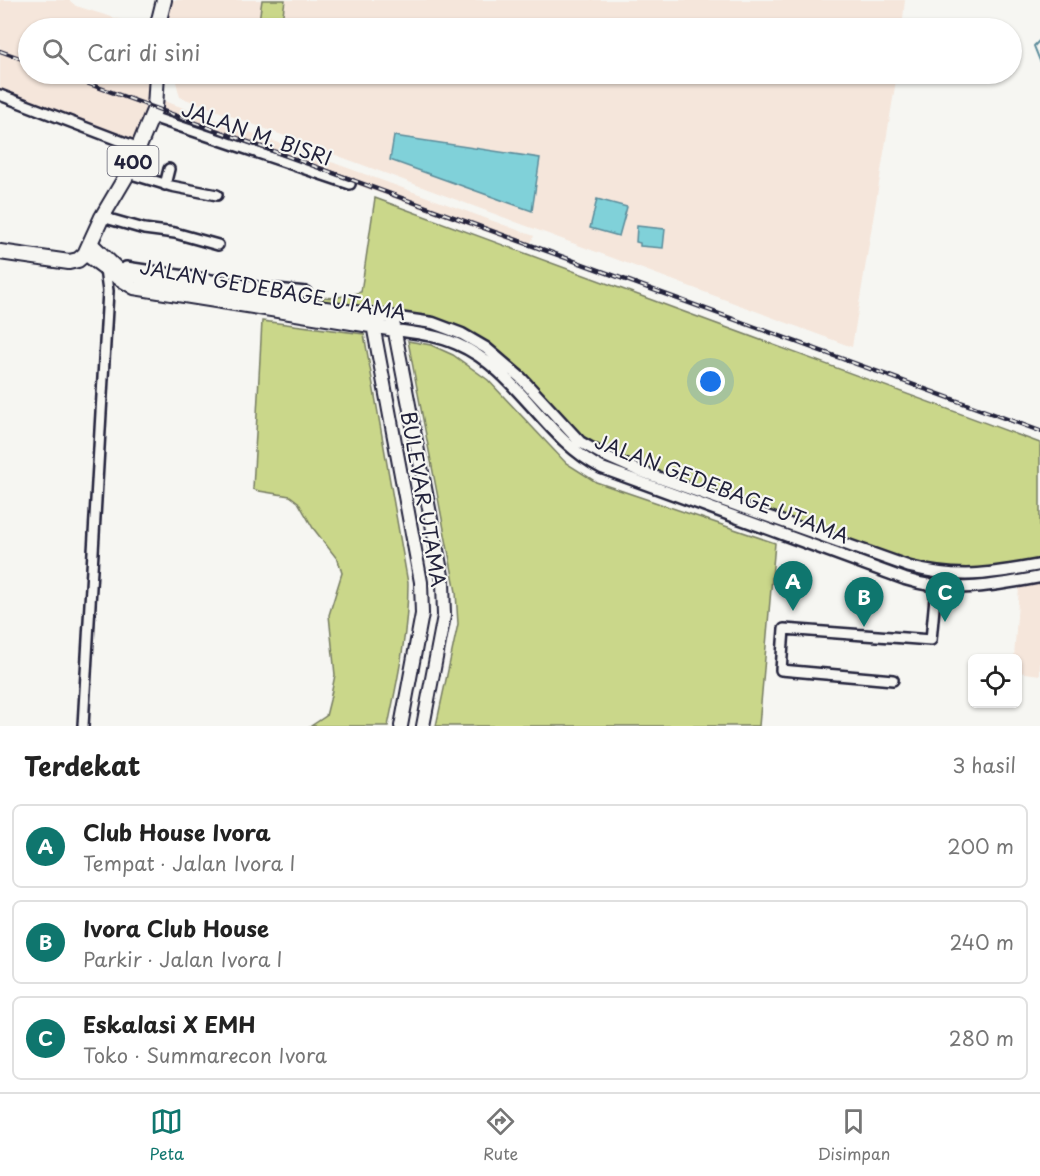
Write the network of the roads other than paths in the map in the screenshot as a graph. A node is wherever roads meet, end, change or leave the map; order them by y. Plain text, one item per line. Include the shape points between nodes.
1 (164, 0) edge
2 (160, 18) edge
3 (157, 84) edge
4 (0, 95) edge
5 (152, 117) junction
6 (140, 148) junction
7 (169, 169) dead end
8 (128, 174) junction
9 (350, 184) dead end
10 (165, 185) junction
11 (217, 195) dead end
12 (102, 217) junction
13 (218, 245) dead end
14 (88, 248) junction
15 (0, 252) edge
16 (126, 267) dead end
17 (105, 269) junction
18 (176, 279) junction
19 (306, 292) dead end
20 (207, 294) junction
21 (372, 320) junction
22 (393, 323) junction
23 (605, 456) junction
24 (602, 468) junction
25 (437, 544) junction
26 (416, 546) junction
27 (860, 549) junction
28 (857, 560) junction
29 (1040, 565) edge
30 (1040, 577) edge
31 (936, 587) junction
32 (893, 680) dead end
33 (83, 726) edge
34 (401, 726) edge
35 (423, 726) edge

1 - 2 main road
3 - 5 main road, 400
4 - 6 street
5 - 6 main road, 400
5 - 9 street, JALAN M. BISRI
6 - 8 main road, 400
7 - 10 street
8 - 10 street
8 - 12 main road, 400
10 - 11 street
12 - 13 street
12 - 14 main road, 400
14 - 15 main road via 78,260 69,262
14 - 17 main road, JALAN GEDEBAGE UTAMA
14 - 18 main road, JALAN GEDEBAGE UTAMA via 126,273
16 - 18 street
17 - 20 main road, JALAN GEDEBAGE UTAMA via 134,288
17 - 33 street via 108,291
18 - 19 street
18 - 20 main road, JALAN GEDEBAGE UTAMA
20 - 21 main road, JALAN GEDEBAGE UTAMA
21 - 22 main road, JALAN GEDEBAGE UTAMA
21 - 26 main road, BULEVAR UTAMA
22 - 23 street, JALAN GEDEBAGE UTAMA via 433,323 486,348 521,378 580,442
22 - 24 street, JALAN GEDEBAGE UTAMA via 432,334 479,356 508,380 575,452
22 - 25 main road, BULEVAR UTAMA
23 - 24 street
23 - 27 street, JALAN GEDEBAGE UTAMA
24 - 28 street, JALAN GEDEBAGE UTAMA
25 - 26 main road
25 - 35 main road, BULEVAR UTAMA via 444,616
26 - 34 main road, BULEVAR UTAMA via 422,615
27 - 28 street
27 - 29 street, JALAN GEDEBAGE UTAMA via 921,570 961,576
28 - 31 street, JALAN GEDEBAGE UTAMA
30 - 31 street, JALAN GEDEBAGE UTAMA via 990,586
31 - 32 street via 932,640 784,629 781,670

